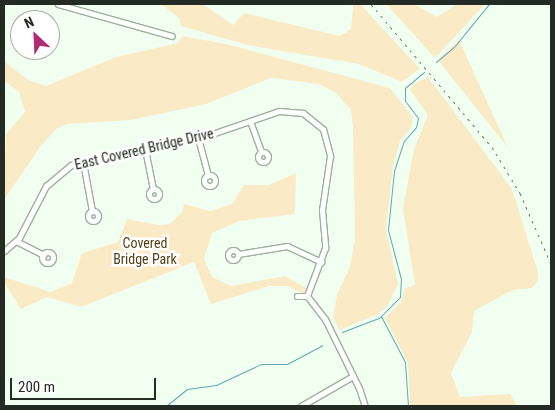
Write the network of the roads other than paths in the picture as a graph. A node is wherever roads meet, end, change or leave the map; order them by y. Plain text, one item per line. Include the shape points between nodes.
1 (58, 4) edge
2 (172, 36) dead end
3 (250, 121) junction
4 (198, 138) junction
5 (145, 150) junction
6 (261, 152) dead end
7 (83, 162) junction
8 (208, 176) dead end
9 (153, 189) dead end
10 (92, 211) dead end
11 (16, 241) junction
12 (4, 251) edge
13 (238, 254) dead end
14 (44, 255) dead end
15 (320, 262) junction
16 (297, 296) dead end
17 (307, 296) junction
18 (353, 376) junction
19 (302, 406) edge
20 (365, 406) edge

1 - 2 street
3 - 4 street, East Covered Bridge Drive
3 - 6 street
3 - 15 street, East Covered Bridge Drive via 282,110 295,110 316,121 326,134 330,156 322,210 325,248
4 - 5 street, East Covered Bridge Drive
4 - 8 street
5 - 7 street, East Covered Bridge Drive
5 - 9 street
7 - 10 street
7 - 11 street, East Covered Bridge Drive via 71,165 53,178
11 - 12 street, East Covered Bridge Drive
11 - 14 street
13 - 15 street via 287,246
15 - 17 street, East Covered Bridge Drive
16 - 17 street
17 - 18 street via 325,319
18 - 19 street
18 - 20 street

